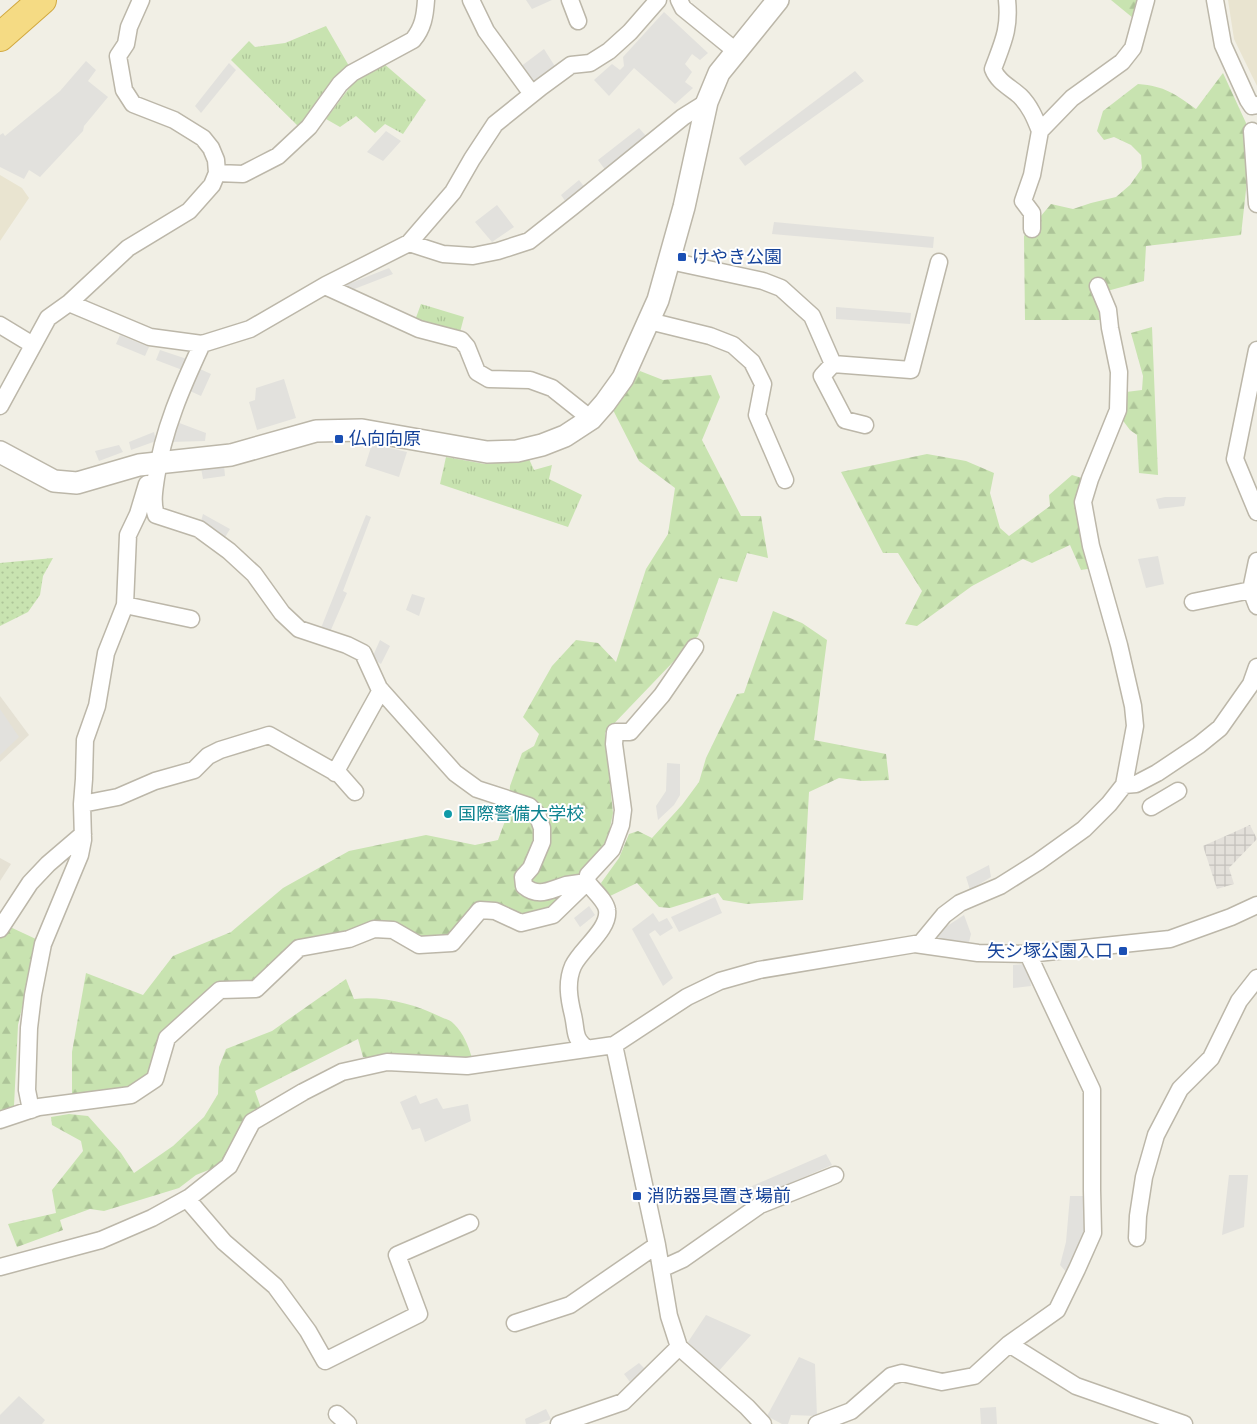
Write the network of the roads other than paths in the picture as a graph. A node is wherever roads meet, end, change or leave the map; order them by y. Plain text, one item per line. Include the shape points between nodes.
1 (42, 0) edge
2 (140, 0) edge
3 (426, 0) edge
4 (471, 0) edge
5 (570, 0) edge
6 (658, 0) edge
7 (679, 0) edge
8 (778, 0) edge
9 (1007, 0) edge
10 (1146, 0) edge
11 (1215, 0) edge
12 (578, 21) dead end
13 (0, 37) edge
14 (737, 52) junction
15 (532, 94) junction
16 (707, 102) junction
17 (1257, 105) edge
18 (1040, 131) junction
19 (1252, 131) dead end
20 (217, 173) junction
21 (1257, 204) edge
22 (1032, 229) dead end
23 (409, 243) junction
24 (670, 261) junction
25 (938, 262) dead end
26 (324, 286) junction
27 (1098, 286) dead end
28 (69, 303) junction
29 (649, 321) junction
30 (0, 325) edge
31 (202, 344) junction
32 (33, 345) junction
33 (1257, 350) edge
34 (833, 364) junction
35 (0, 406) edge
36 (591, 419) junction
37 (865, 425) dead end
38 (0, 452) edge
39 (158, 462) junction
40 (786, 480) dead end
41 (1257, 512) edge
42 (1257, 561) edge
43 (1251, 590) junction
44 (1193, 602) dead end
45 (125, 605) junction
46 (1257, 606) edge
47 (191, 619) dead end
48 (695, 648) dead end
49 (1257, 667) edge
50 (381, 690) junction
51 (335, 773) junction
52 (1151, 776) junction
53 (1124, 785) junction
54 (1178, 791) dead end
55 (355, 792) dead end
56 (82, 804) junction
57 (83, 834) junction
58 (587, 882) junction
59 (1257, 905) edge
60 (0, 929) edge
61 (920, 944) junction
62 (1028, 954) junction
63 (1257, 978) edge
64 (614, 1045) junction
65 (587, 1049) junction
66 (31, 1110) junction
67 (0, 1120) edge
68 (836, 1174) dead end
69 (187, 1199) junction
70 (470, 1223) dead end
71 (1137, 1238) dead end
72 (657, 1245) junction
73 (0, 1267) edge
74 (661, 1268) junction
75 (516, 1323) dead end
76 (1009, 1344) junction
77 (678, 1347) junction
78 (559, 1424) edge
79 (763, 1424) edge
80 (817, 1424) edge
81 (1184, 1424) edge

1 - 13 highway
2 - 20 street via 126,44 118,56 124,90 132,104 174,120 203,138 212,148
3 - 20 street via 420,31 413,40 352,73 291,146 243,174
4 - 15 street via 486,31
5 - 12 street
6 - 15 street via 609,51 590,63 571,66
7 - 14 street via 683,8
8 - 14 street
9 - 18 street via 1006,36 993,69 996,76 1030,108
10 - 18 street via 1133,48 1122,62 1072,98
11 - 17 street via 1223,45 1248,100 1252,106
14 - 16 street via 719,73
15 - 23 street via 495,124 453,192
16 - 23 street via 683,116 529,241 473,256 443,254
16 - 24 street
18 - 22 street via 1032,175 1023,201 1032,213
19 - 21 street
20 - 28 street via 212,185 189,212 128,248
23 - 26 street
24 - 29 street
24 - 34 street via 763,281 781,288 812,316
25 - 34 street via 911,370
26 - 31 street via 250,329
26 - 36 street via 420,329 462,340 477,372 489,379 530,380 552,388
27 - 53 street via 1108,310 1119,372 1118,410 1083,502 1091,546 1134,706 1135,726
28 - 31 street via 150,337
28 - 32 street via 48,318
29 - 36 street via 624,378
29 - 40 street via 733,345 752,362 763,384 757,415
30 - 32 street
31 - 39 street via 182,388
32 - 35 street
33 - 41 street via 1235,459
34 - 37 street via 822,376 845,420
36 - 39 street via 564,436 517,451 487,452 362,430 331,430 231,455
38 - 39 street via 42,476 66,483 86,481 139,464
39 - 45 street via 148,478 128,535
39 - 50 street via 153,505 156,515 199,529 230,550 299,629 363,653
42 - 43 street
43 - 44 street
43 - 46 street
45 - 47 street
45 - 56 street via 106,652 97,706 85,740
48 - 58 street via 662,695 630,732 615,732 623,810 621,825 612,849 588,875
49 - 52 street via 1251,684 1220,728
50 - 51 street
50 - 58 street via 455,773 477,788 529,806 537,814 542,842 531,868 523,877 524,886 532,892 546,892
51 - 55 street
51 - 56 street via 269,735 220,750 208,756 194,770 155,781 118,797
52 - 53 street via 1136,784
52 - 54 street via 1157,804
53 - 61 street via 1084,829 1000,886 960,903 944,915
56 - 57 street
57 - 60 street via 30,883
57 - 66 street via 80,855 43,944 33,995 27,1090
58 - 65 street via 607,910 604,926 574,965 569,983 577,1041
58 - 66 street via 554,915 521,923 495,911 480,910 452,943 419,945 393,930 374,929 348,940 299,948 256,989 220,990 191,1015 167,1038 155,1079 146,1086 131,1095
59 - 62 street via 1170,939
61 - 62 street via 978,952
61 - 64 street via 759,970 720,981 687,997
62 - 76 street via 1092,1090 1093,1233 1057,1310
63 - 71 street via 1240,1001 1211,1058 1180,1089 1156,1135 1144,1177
64 - 65 street
64 - 72 street
65 - 69 street via 467,1066 388,1062 342,1072 252,1122 229,1166
66 - 67 street
68 - 74 street via 760,1205 683,1258
69 - 70 street via 224,1242 275,1286 325,1361 419,1314 397,1255
69 - 73 street via 101,1240
72 - 74 street
72 - 75 street via 570,1305
74 - 77 street
76 - 80 street via 974,1376 942,1382 902,1373 891,1376 851,1411
76 - 81 street via 1076,1386
77 - 78 street via 623,1402
77 - 79 street

